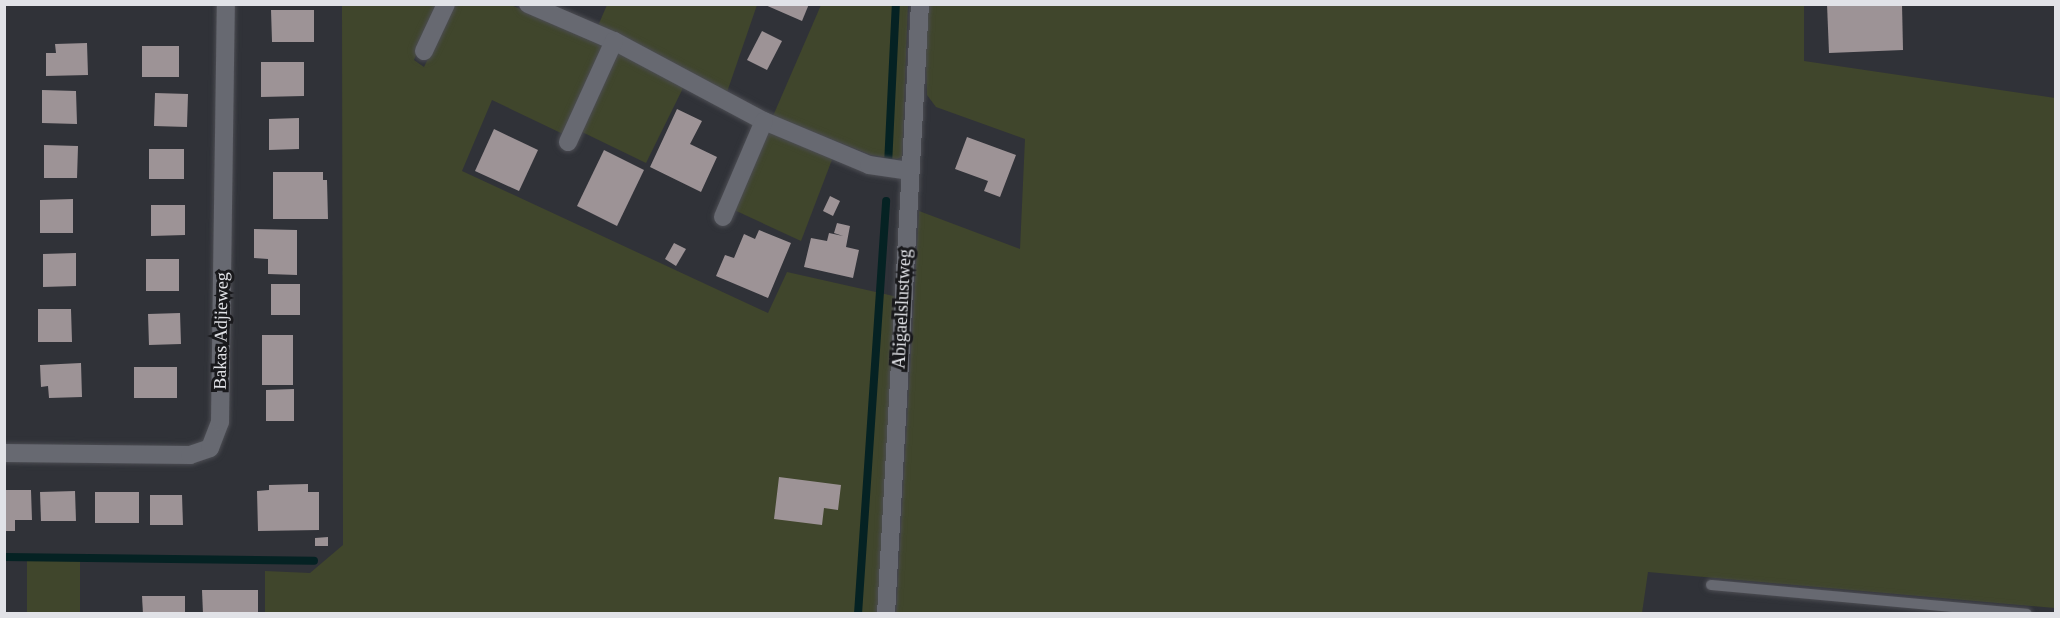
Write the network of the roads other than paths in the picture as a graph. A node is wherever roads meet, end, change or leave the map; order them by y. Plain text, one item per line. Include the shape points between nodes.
1 (226, 4) edge
2 (446, 4) edge
3 (528, 4) edge
4 (920, 4) edge
5 (614, 41) junction
6 (424, 51) dead end
7 (764, 121) junction
8 (568, 142) dead end
9 (909, 171) junction
10 (723, 217) dead end
11 (4, 453) edge
12 (1711, 585) dead end
13 (886, 614) edge
14 (2027, 614) edge

1 - 11 street, Bakas Adjieweg via 220,422 210,448 190,455
2 - 6 street
3 - 5 street
4 - 9 street, Abigaelslustweg
5 - 7 street
5 - 8 street
7 - 9 street via 869,165
7 - 10 street
9 - 13 street, Abigaelslustweg
12 - 14 lane

